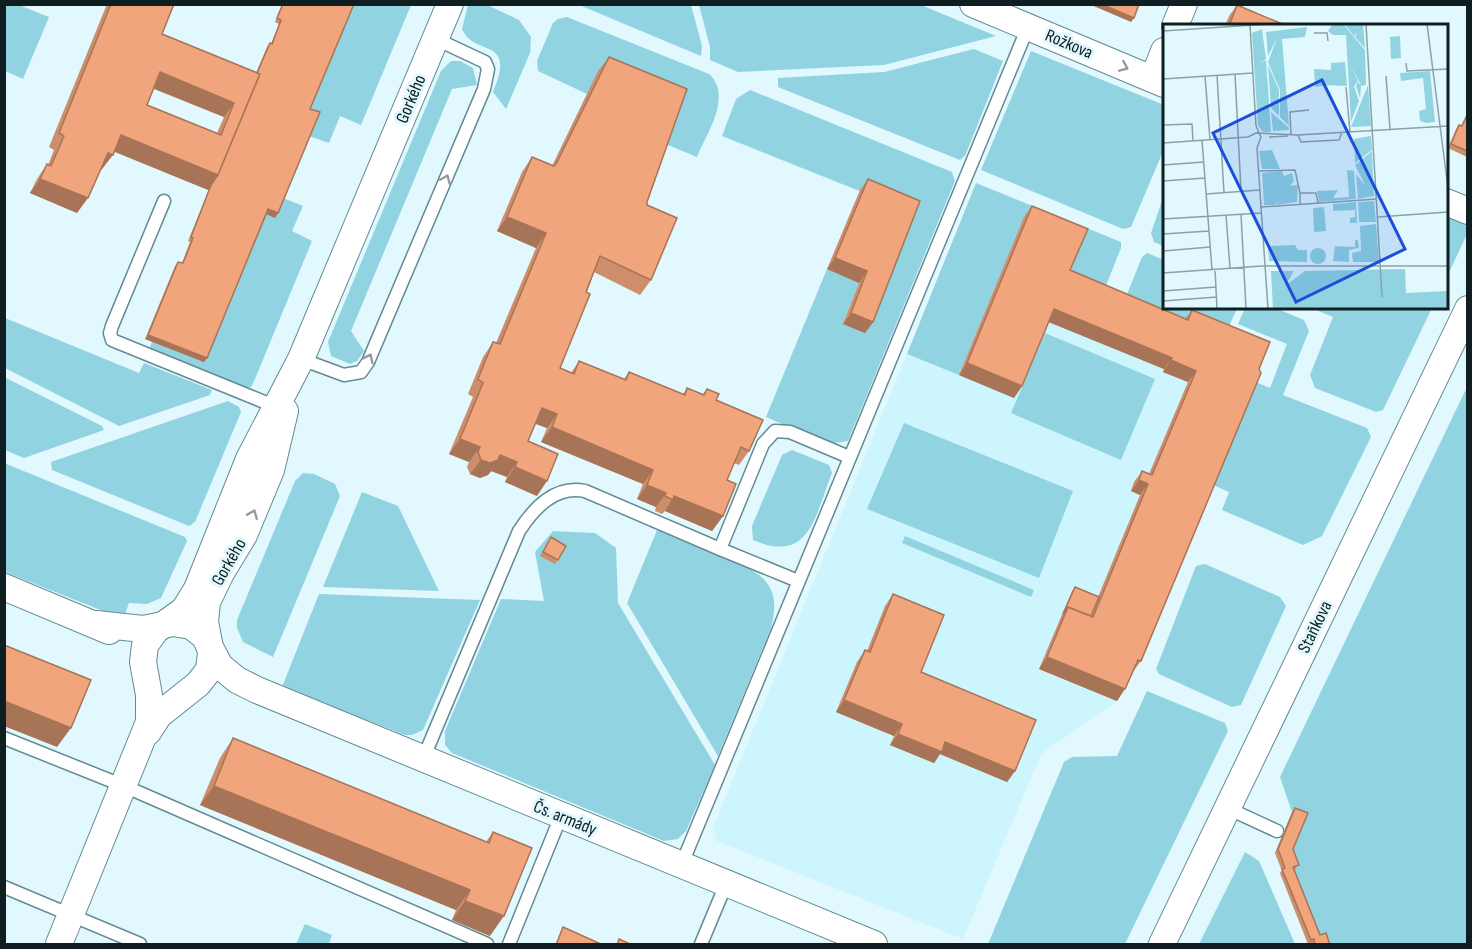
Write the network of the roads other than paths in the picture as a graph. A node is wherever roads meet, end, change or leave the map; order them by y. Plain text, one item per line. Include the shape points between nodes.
1 (450, 4) edge
2 (973, 4) edge
3 (1184, 4) edge
4 (1176, 24) edge
5 (1028, 27) junction
6 (436, 39) junction
7 (1163, 57) edge
8 (1159, 82) edge
9 (164, 201) dead end
10 (1448, 203) edge
11 (1467, 211) edge
12 (1467, 309) edge
13 (302, 359) junction
14 (281, 409) junction
15 (849, 457) junction
16 (720, 549) junction
17 (798, 581) junction
18 (4, 587) edge
19 (96, 624) junction
20 (164, 626) junction
21 (209, 645) junction
22 (146, 671) junction
23 (190, 689) junction
24 (257, 690) junction
25 (4, 738) edge
26 (141, 744) junction
27 (423, 759) junction
28 (123, 786) junction
29 (1227, 808) junction
30 (561, 816) junction
31 (1277, 831) dead end
32 (681, 866) junction
33 (726, 884) junction
34 (4, 887) edge
35 (71, 915) junction
36 (59, 945) edge
37 (140, 945) edge
38 (486, 945) edge
39 (509, 945) edge
40 (701, 945) edge
41 (874, 945) edge
42 (1162, 945) edge

1 - 6 street, Gorkého
2 - 5 street, Rožkova
3 - 4 street
5 -> 8 street, Rožkova
5 - 15 lane
6 - 13 street, Gorkého
13 -> 6 lane via 344,375 361,372 368,362 484,89 488,69 485,62
7 - 8 street
9 - 14 lane via 112,326 112,340
10 - 11 street
12 - 29 street, Staňkova
13 - 14 street, Gorkého
14 - 20 street, Gorkého via 249,459 197,589 184,610
21 -> 14 street, Gorkého via 207,602 244,535 267,481
15 - 16 lane via 790,432 775,431 763,444
15 - 17 lane
16 - 17 lane
16 - 27 lane via 585,491 572,488 543,502 519,531
17 - 32 lane
18 - 19 street, Čs. armády
19 - 20 street, Čs. armády via 134,629
19 - 22 street, Čs. armády via 122,640
20 - 21 street, Čs. armády via 191,626
20 - 22 street, Gorkého via 145,645
21 - 23 street, Gorkého via 209,670
21 - 24 street, Čs. armády via 225,670
22 - 23 street, Čs. armády via 164,689
22 - 26 street, Gorkého via 150,713
23 - 24 street, Čs. armády via 221,684
23 - 26 street, Gorkého via 159,715
24 - 27 street, Čs. armády
25 - 28 lane
26 - 28 street, Gorkého
27 - 30 street, Čs. armády
28 - 35 street, Gorkého
28 - 38 lane
29 - 31 lane
29 - 42 street, Staňkova
30 - 32 street, Čs. armády
30 - 39 lane
32 - 33 street, Čs. armády
33 - 40 lane
33 - 41 street, Čs. armády
34 - 35 lane
35 - 36 street, Gorkého
35 - 37 lane

